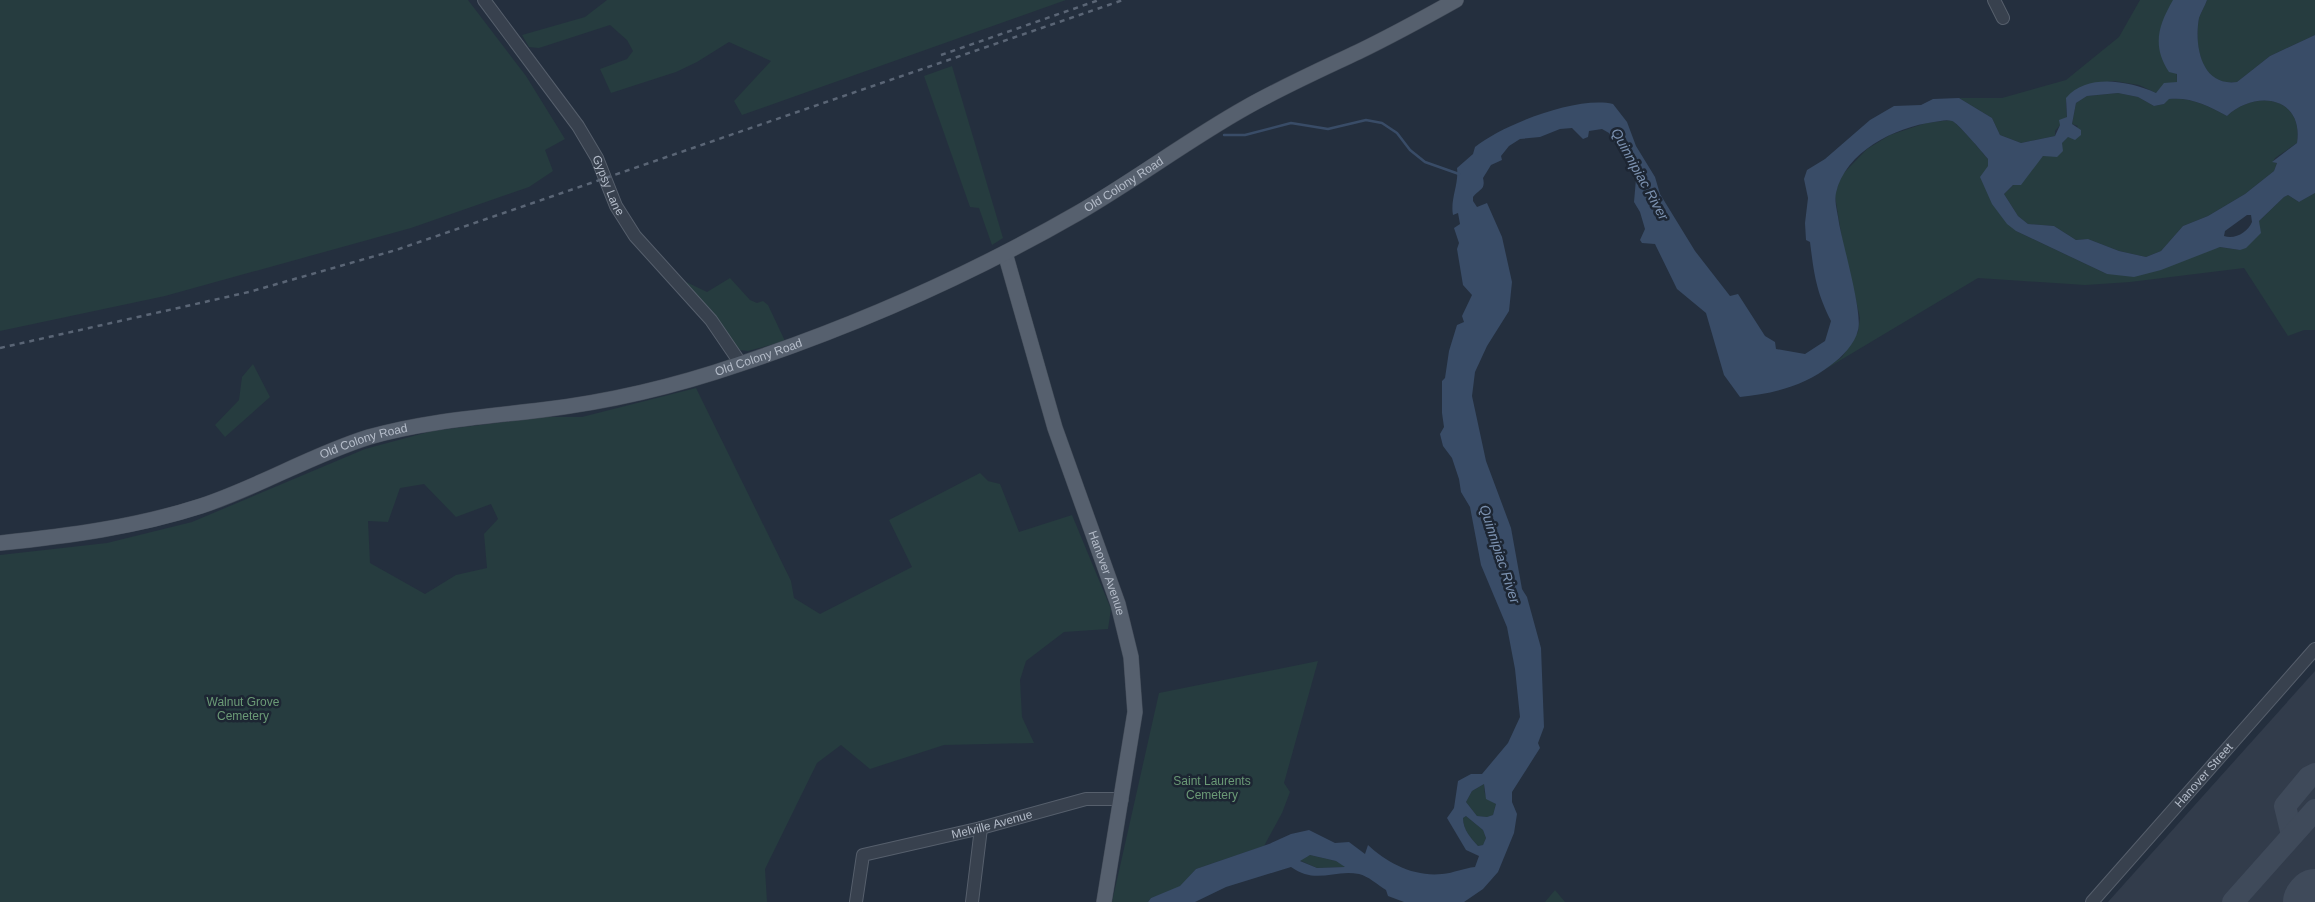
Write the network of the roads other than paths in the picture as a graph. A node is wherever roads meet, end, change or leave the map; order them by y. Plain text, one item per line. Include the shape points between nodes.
1 (484, 0) edge
2 (1456, 0) edge
3 (1994, 0) edge
4 (2003, 18) dead end
5 (1004, 253) junction
6 (742, 364) junction
7 (0, 543) edge
8 (2315, 649) edge
9 (1122, 799) junction
10 (981, 828) junction
11 (856, 902) edge
12 (972, 902) edge
13 (1104, 902) edge
14 (2092, 902) edge

1 - 6 street, Gypsy Lane via 578,126 597,158 616,206 635,236 711,320
2 - 5 main road, Old Colony Road via 1264,97 1108,195
3 - 4 street
5 - 6 main road, Old Colony Road via 849,324
5 - 9 main road, Hanover Avenue via 1055,428 1118,604 1131,656 1135,712
6 - 7 main road, Old Colony Road via 606,400 396,430 341,447 231,495 169,515 102,530
8 - 14 street, Hanover Street
9 - 10 street, Melville Avenue via 1086,799
9 - 13 main road, Hanover Avenue
10 - 11 street, Melville Avenue via 863,856
10 - 12 street

